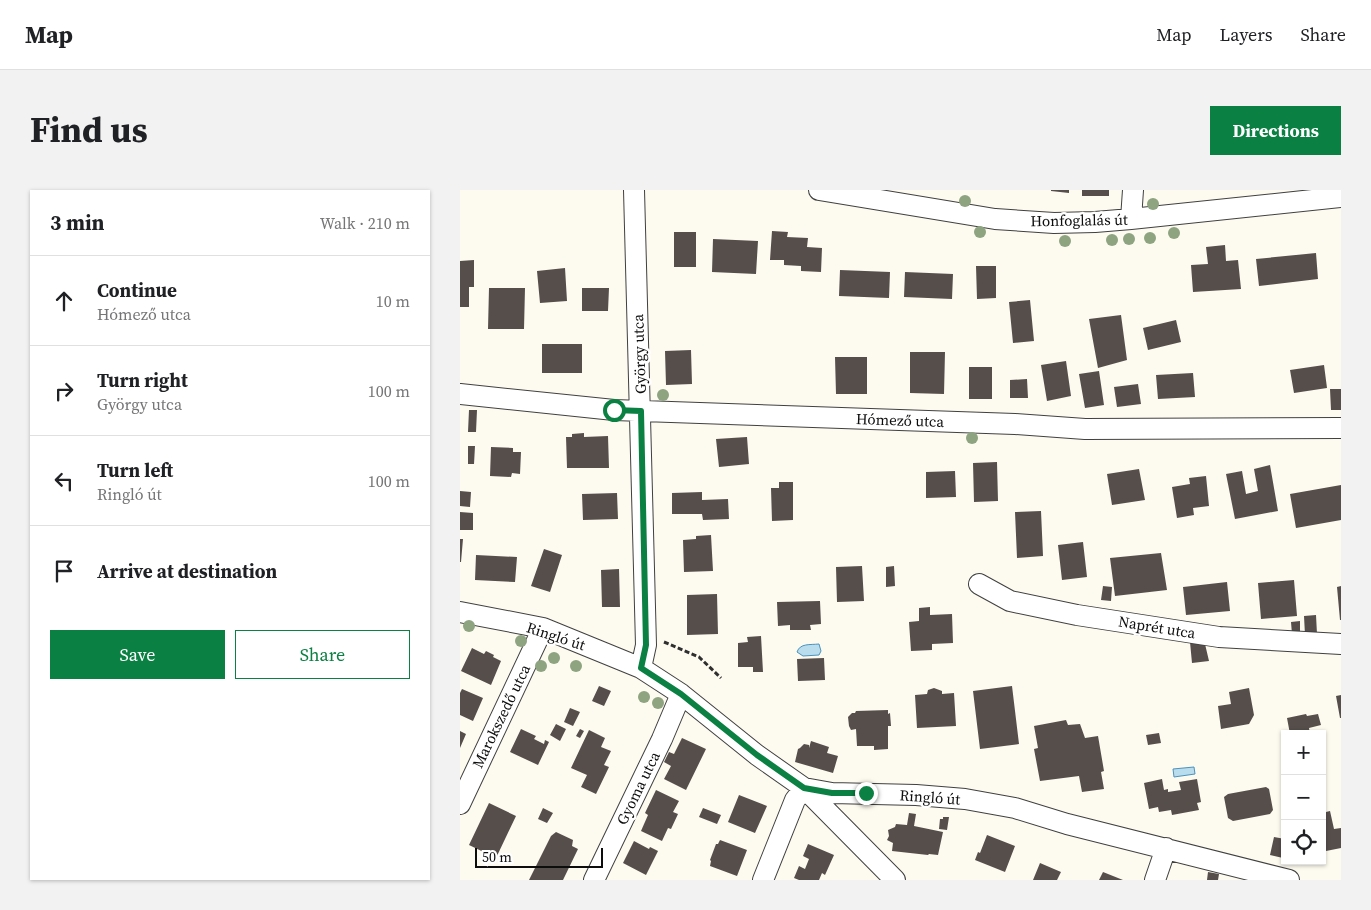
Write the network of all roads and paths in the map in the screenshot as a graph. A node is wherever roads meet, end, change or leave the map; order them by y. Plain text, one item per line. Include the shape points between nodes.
1 (634, 190) edge
2 (819, 190) edge
3 (1134, 190) edge
4 (1341, 197) edge
5 (1131, 219) junction
6 (460, 394) edge
7 (641, 411) junction
8 (1341, 428) edge
9 (979, 584) dead end
10 (460, 612) edge
11 (543, 628) junction
12 (645, 634) junction
13 (1341, 644) edge
14 (641, 668) junction
15 (721, 678) dead end
16 (681, 694) junction
17 (804, 788) junction
18 (460, 804) edge
19 (1166, 848) junction
20 (594, 880) edge
21 (763, 880) edge
22 (895, 880) edge
23 (1155, 880) edge
24 (1290, 880) edge

1 - 7 street, György utca
2 - 5 street, Honfoglalás út via 995,219 1054,223
3 - 5 street
4 - 5 street, Honfoglalás út
6 - 7 street, Hómező utca
7 - 8 street, Hómező utca via 1085,429
7 - 12 street, György utca
9 - 13 street, Naprét utca via 1010,601 1078,615 1219,636
10 - 11 street, Ringló út
11 - 14 street, Ringló út
11 - 18 street, Marokszedő utca
12 - 14 street, György utca
12 - 15 path via 699,657
14 - 16 street, Ringló út
16 - 17 street, Ringló út
16 - 20 street, Gyoma utca
17 - 19 street, Ringló út via 832,793 965,799 1015,808
17 - 21 street via 795,800
17 - 22 street
19 - 23 street
19 - 24 street, Ringló út

